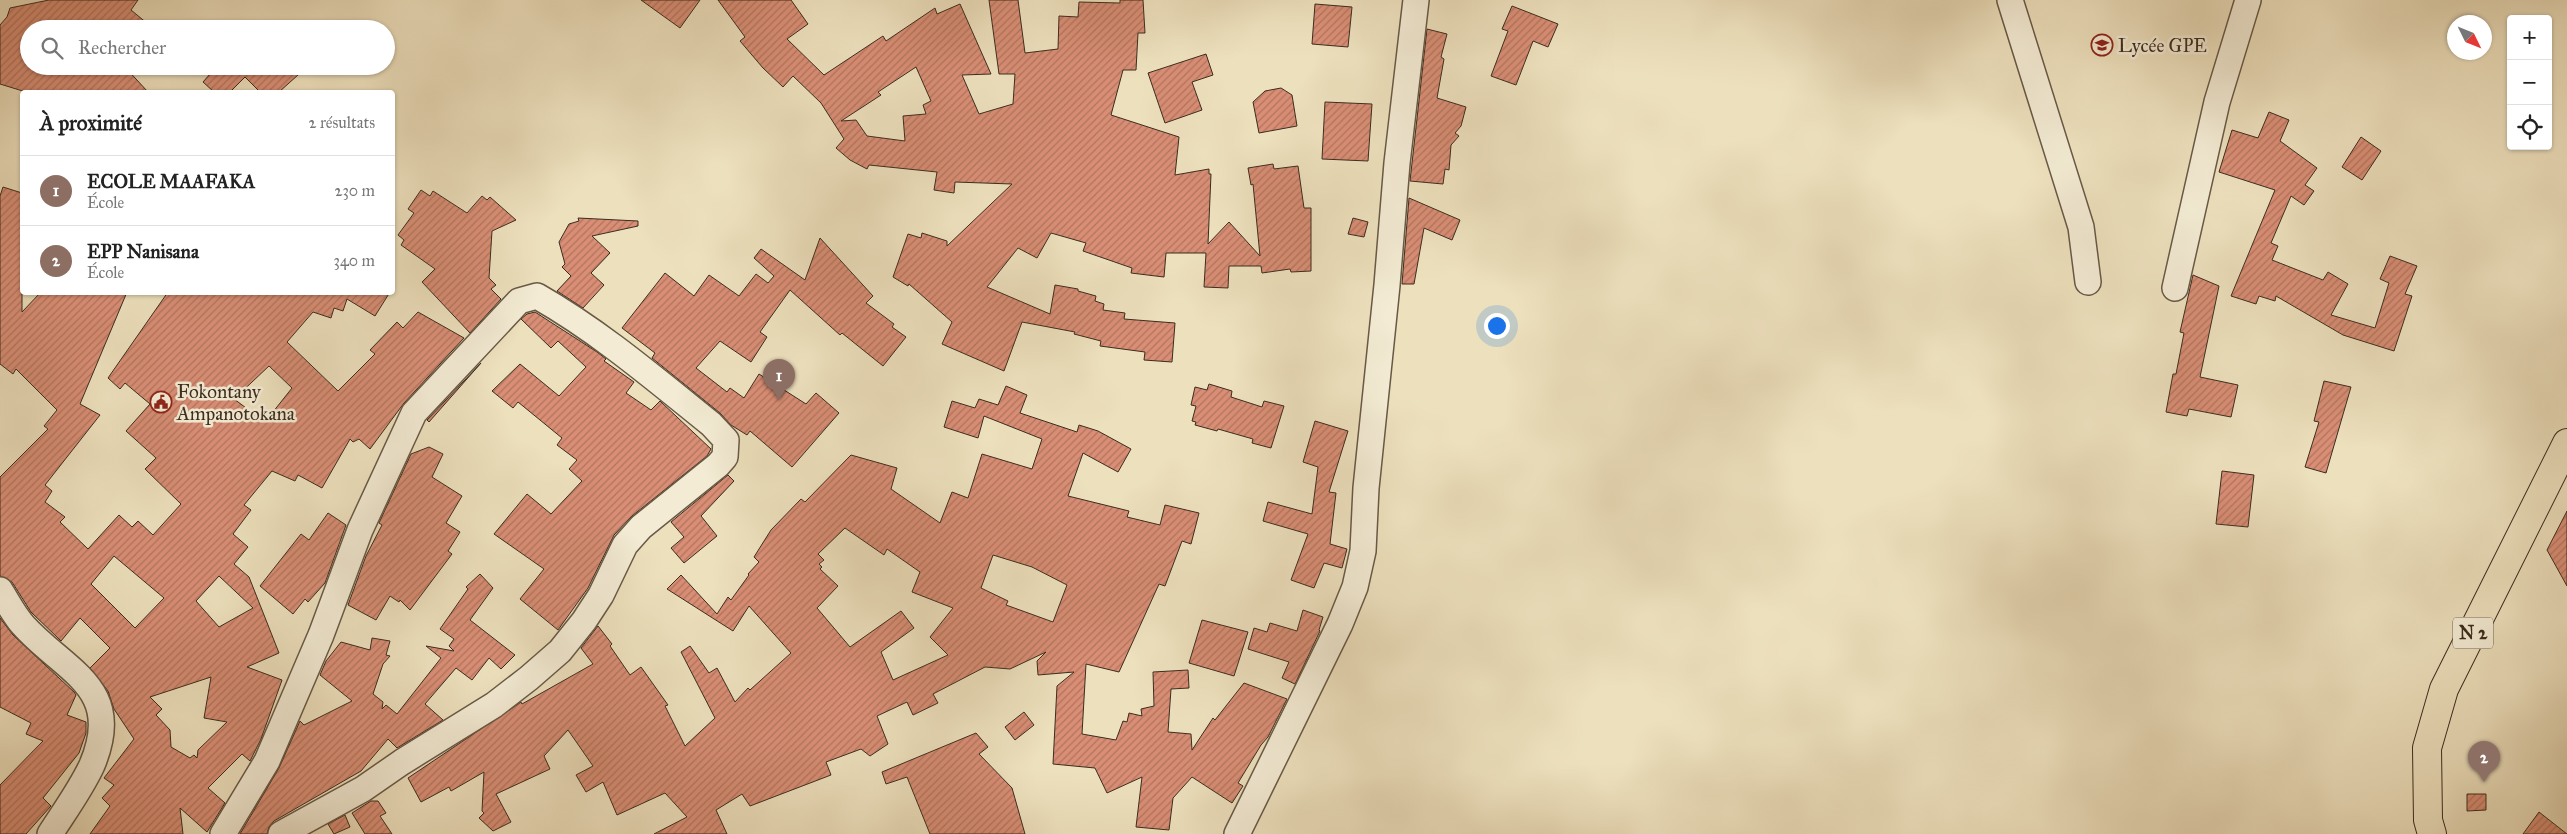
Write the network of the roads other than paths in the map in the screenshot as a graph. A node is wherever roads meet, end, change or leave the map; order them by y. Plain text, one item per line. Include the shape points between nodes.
1 (1416, 0) edge
2 (2010, 0) edge
3 (2248, 0) edge
4 (2088, 282) dead end
5 (2174, 288) dead end
6 (2567, 443) edge
7 (0, 590) edge
8 (50, 834) edge
9 (223, 834) edge
10 (281, 834) edge
11 (1237, 834) edge
12 (2432, 834) edge

1 - 11 street via 1397,163 1366,488 1363,551 1355,587 1340,624
2 - 4 street via 2081,228
3 - 5 street via 2217,102
6 - 12 main road, N 2 via 2444,689 2427,748 2428,820
7 - 8 street via 23,625 79,675 100,705 99,740 92,765
9 - 10 street via 267,761 321,635 360,530 414,413 519,302 537,296 554,304 592,328 711,424 726,440 725,456 641,527 625,545 601,595 584,621 560,651 529,678 494,705 363,789

